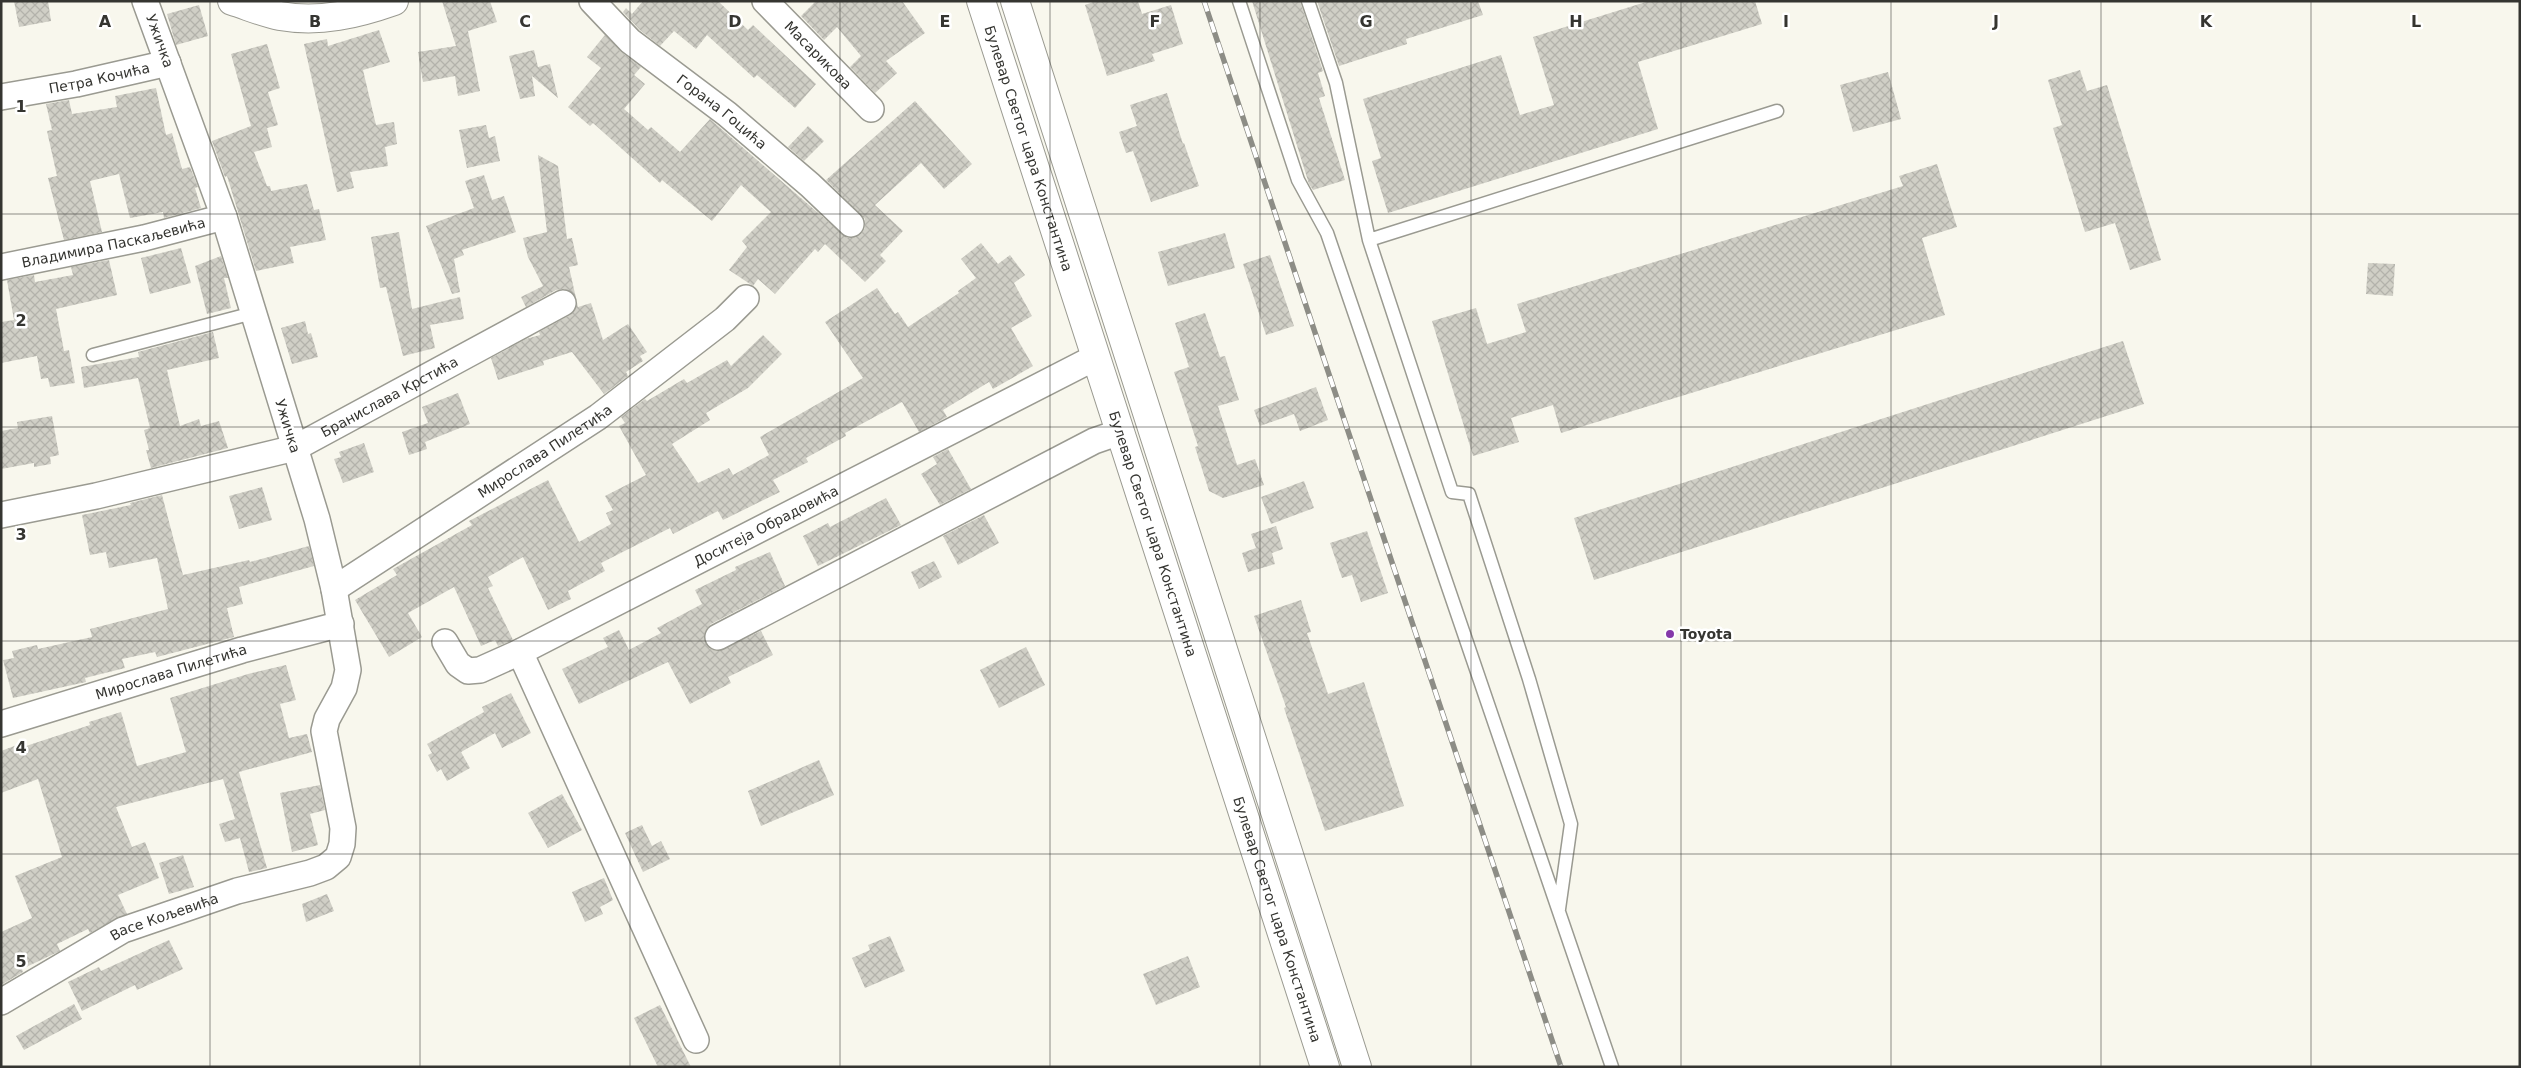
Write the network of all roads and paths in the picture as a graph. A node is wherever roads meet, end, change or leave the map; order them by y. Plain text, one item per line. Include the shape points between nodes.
1 (145, 1) edge
2 (232, 1) edge
3 (394, 1) edge
4 (592, 1) edge
5 (765, 1) edge
6 (981, 1) edge
7 (1015, 1) edge
8 (1239, 1) edge
9 (1308, 1) edge
10 (168, 63) junction
11 (1, 97) edge
12 (871, 109) dead end
13 (1777, 110) dead end
14 (224, 217) junction
15 (851, 224) dead end
16 (1369, 240) junction
17 (1, 267) edge
18 (746, 298) dead end
19 (563, 303) dead end
20 (253, 313) junction
21 (93, 355) dead end
22 (1096, 357) junction
23 (1120, 432) junction
24 (295, 448) junction
25 (1, 515) edge
26 (334, 589) junction
27 (341, 624) junction
28 (718, 637) dead end
29 (445, 642) dead end
30 (520, 652) junction
31 (1, 724) edge
32 (338, 857) joint
33 (1559, 912) junction
34 (1, 1002) edge
35 (696, 1040) dead end
36 (1325, 1067) edge
37 (1357, 1067) edge
38 (1612, 1067) edge

1 - 10 street, Ужичка
2 - 3 main road via 280,16 312,18 367,11
4 - 15 street, Горана Гоцића via 630,41 727,114
5 - 12 street, Масарикова
6 - 22 main road, Булевар Светог цара Константина
7 - 37 main road
8 - 33 lane via 1298,180 1328,233
9 - 16 lane via 1336,83
10 - 11 street, Петра Кочића
10 - 14 street, Ужичка
13 - 16 lane
14 - 17 street, Владимира Паскаљевића via 144,238
14 - 20 street, Ужичка
16 - 33 lane via 1452,492 1469,494 1529,679 1571,824
18 - 26 street, Мирослава Пилетића via 598,417
19 - 24 street, Бранислава Крстића
20 - 21 lane
20 - 24 street, Ужичка
22 - 23 main road, Булевар Светог цара Константина
22 - 30 street, Доситеја Обрадовића
23 - 28 street via 1094,441
23 - 36 main road, Булевар Светог цара Константина
24 - 25 street, Бранислава Крстића via 96,496
24 - 26 street, Ужичка
26 - 27 street, Ужичка
27 - 31 street, Мирослава Пилетића via 242,650
27 - 32 street, Ужичка via 347,680 324,731 343,828
29 - 30 street, Доситеја Обрадовића via 458,664 468,671 480,670
30 - 35 street
32 - 34 street, Васе Кољевића via 310,874 237,891 123,930
33 - 38 lane

